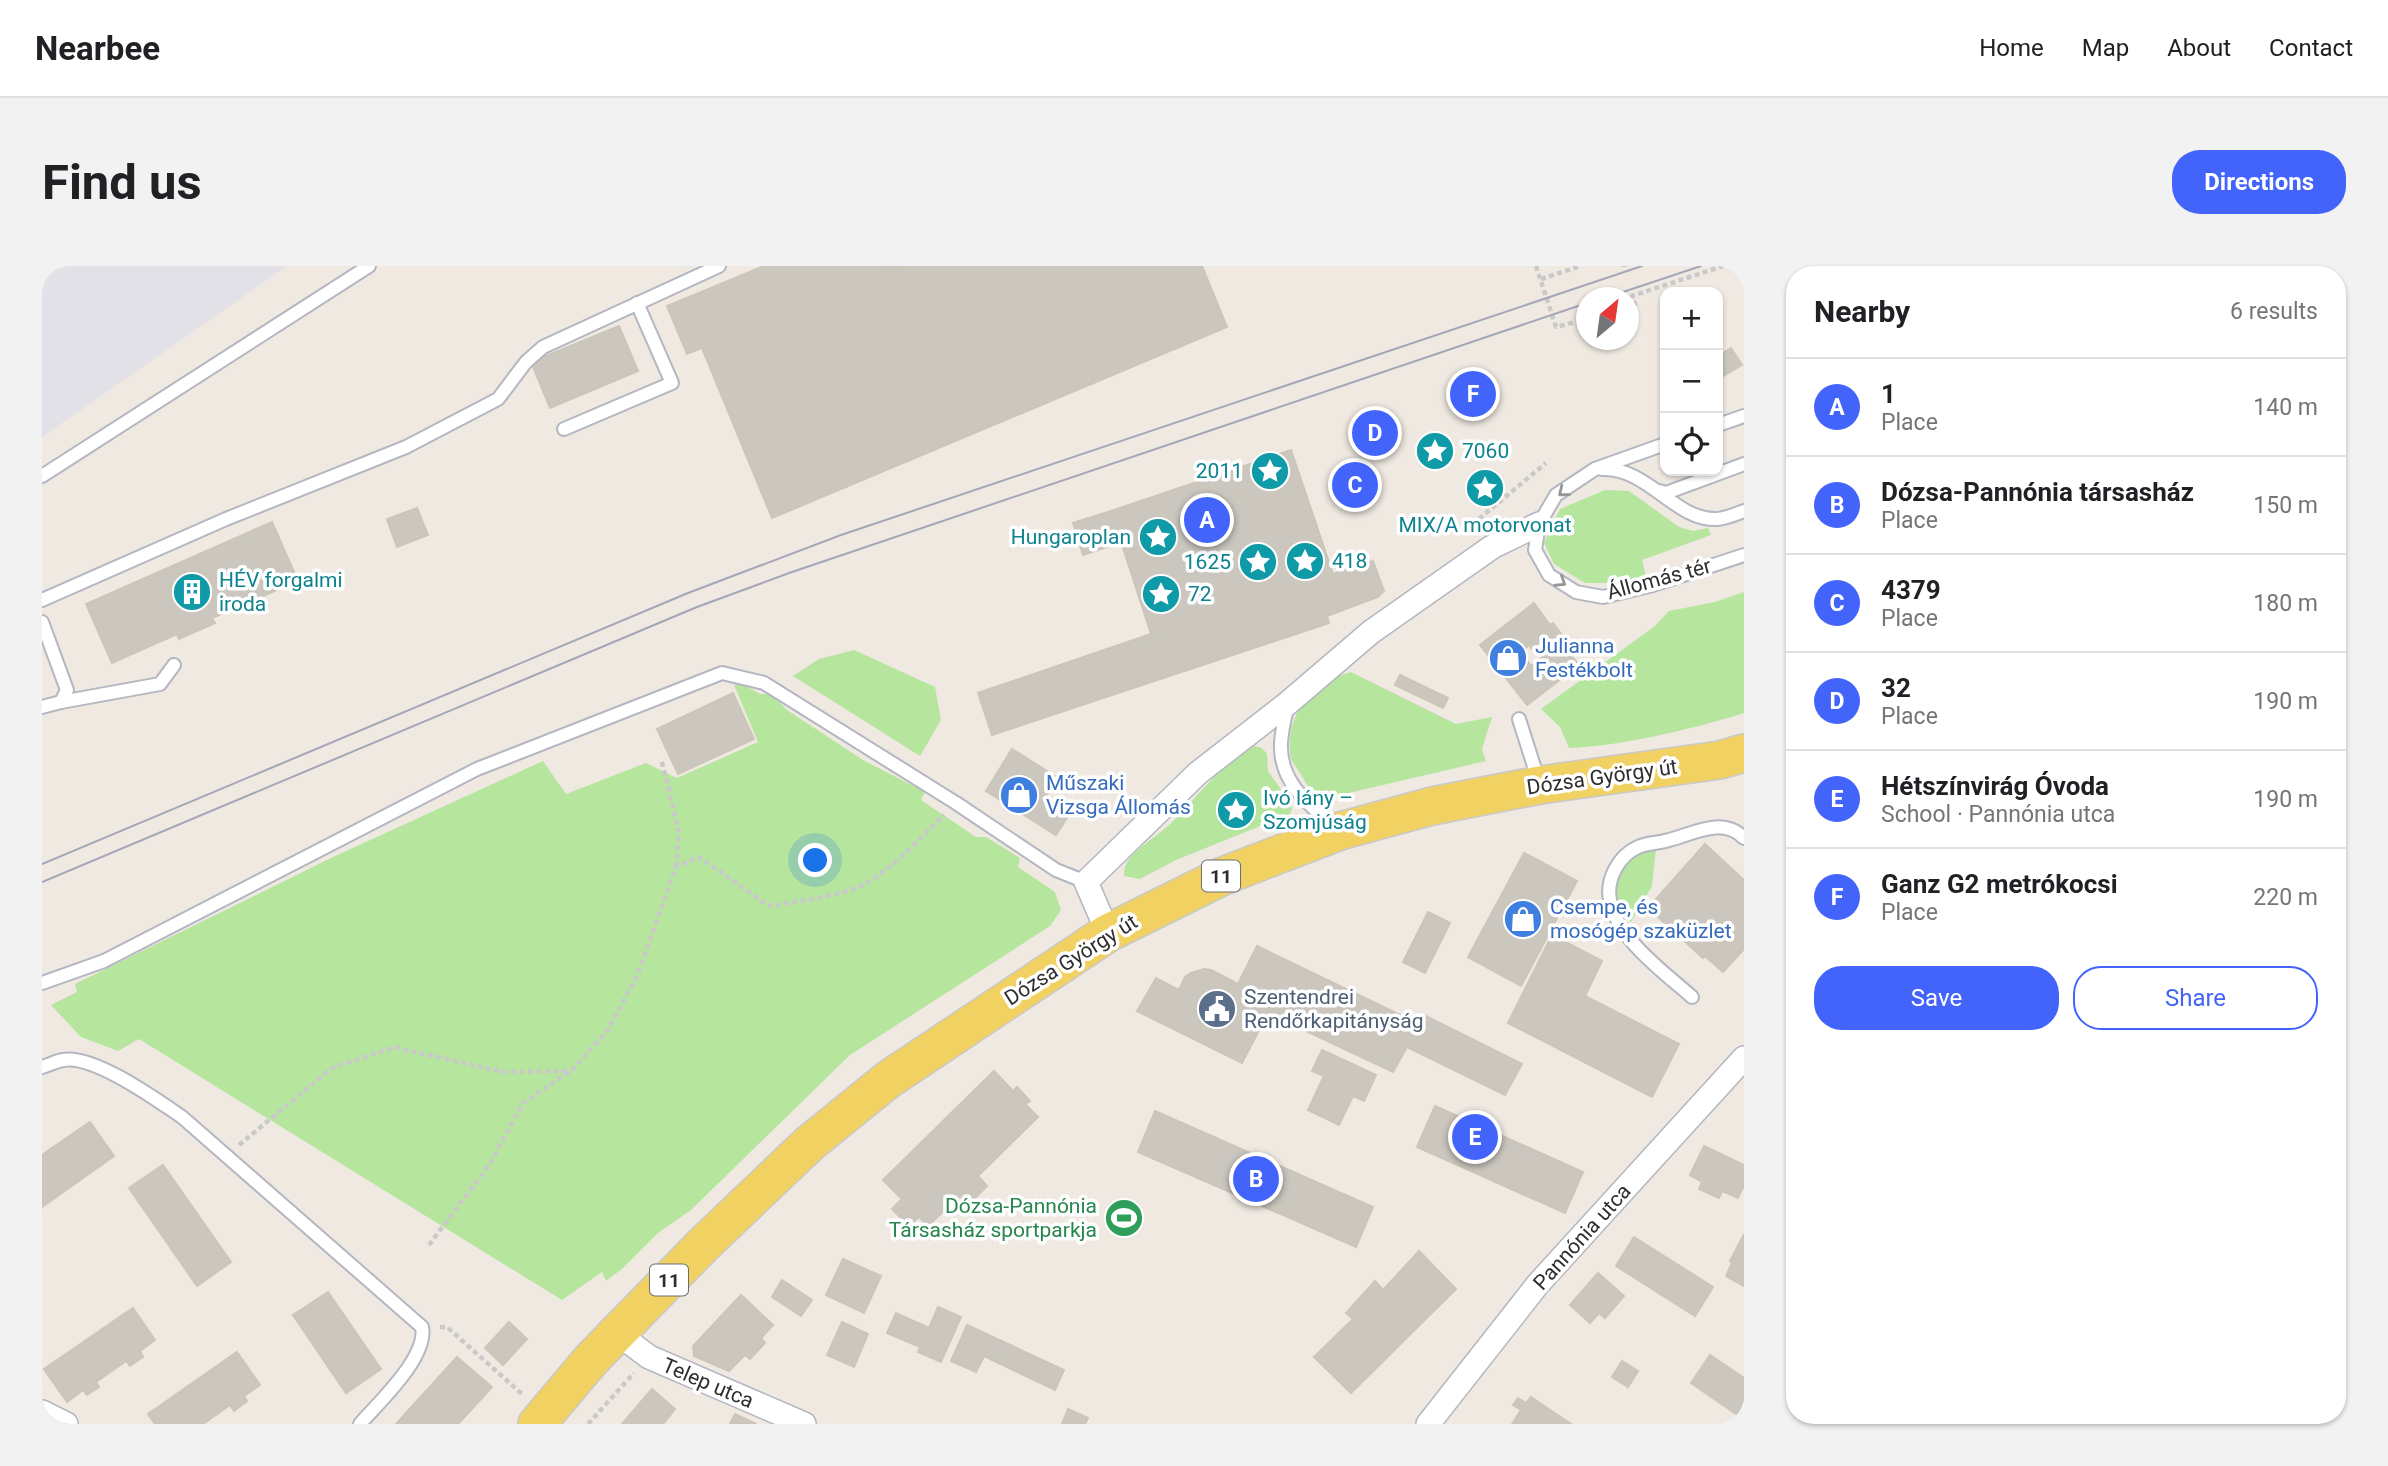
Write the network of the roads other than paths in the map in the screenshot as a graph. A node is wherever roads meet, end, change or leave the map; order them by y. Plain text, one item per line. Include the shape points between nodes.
1 (369, 266) edge
2 (719, 266) edge
3 (637, 303) junction
4 (1744, 415) edge
5 (1723, 423) edge
6 (564, 429) dead end
7 (1660, 446) edge
8 (1744, 464) edge
9 (1595, 469) junction
10 (42, 476) edge
11 (1655, 489) junction
12 (1744, 511) edge
13 (1539, 524) junction
14 (1744, 555) edge
15 (42, 600) edge
16 (42, 622) edge
17 (174, 665) dead end
18 (61, 702) junction
19 (1288, 703) junction
20 (42, 707) edge
21 (1519, 719) dead end
22 (1736, 760) edge
23 (1540, 785) junction
24 (1339, 831) junction
25 (1744, 838) edge
26 (1086, 882) junction
27 (1108, 933) junction
28 (42, 983) edge
29 (1692, 998) dead end
30 (1744, 1058) edge
31 (42, 1068) edge
32 (617, 1333) junction
33 (529, 1409) edge
34 (42, 1412) edge
35 (65, 1424) edge
36 (360, 1424) edge
37 (804, 1424) edge
38 (1428, 1424) edge

1 - 10 lane
2 - 3 lane
3 - 6 lane via 671,383
3 - 15 lane via 543,347 498,400 406,447
4 - 5 lane
7 - 9 lane
8 - 11 lane via 1666,493
9 - 11 lane via 1622,471
9 -> 13 lane via 1556,495
11 - 12 lane via 1702,517 1724,518
13 -> 14 lane, Állomás tér via 1535,550 1549,575 1576,592 1603,597
13 - 19 street via 1492,547 1371,632
16 - 18 lane via 67,690
17 - 18 lane via 160,684
18 - 20 lane
19 - 24 lane via 1280,748 1287,778
19 - 26 street via 1198,774
21 - 23 lane
22 - 23 main road, Dózsa György út / 11
23 - 24 main road, Dózsa György út / 11 via 1432,806
24 - 27 main road, Dózsa György út / 11 via 1223,876
25 - 29 lane via 1727,827 1690,831 1637,847 1624,857 1609,886 1619,924
26 - 27 street
26 - 28 lane via 1056,870 764,683 722,673 477,769 104,961
27 - 32 main road, Dózsa György út / 11 via 889,1079 810,1143
30 - 38 street, Pannónia utca via 1538,1284
31 - 36 lane via 64,1059 83,1061 153,1097 182,1117 422,1327 424,1336 415,1358
32 - 33 main road, Dózsa György út / 11
32 - 37 street, Telep utca via 649,1357
34 - 35 street

